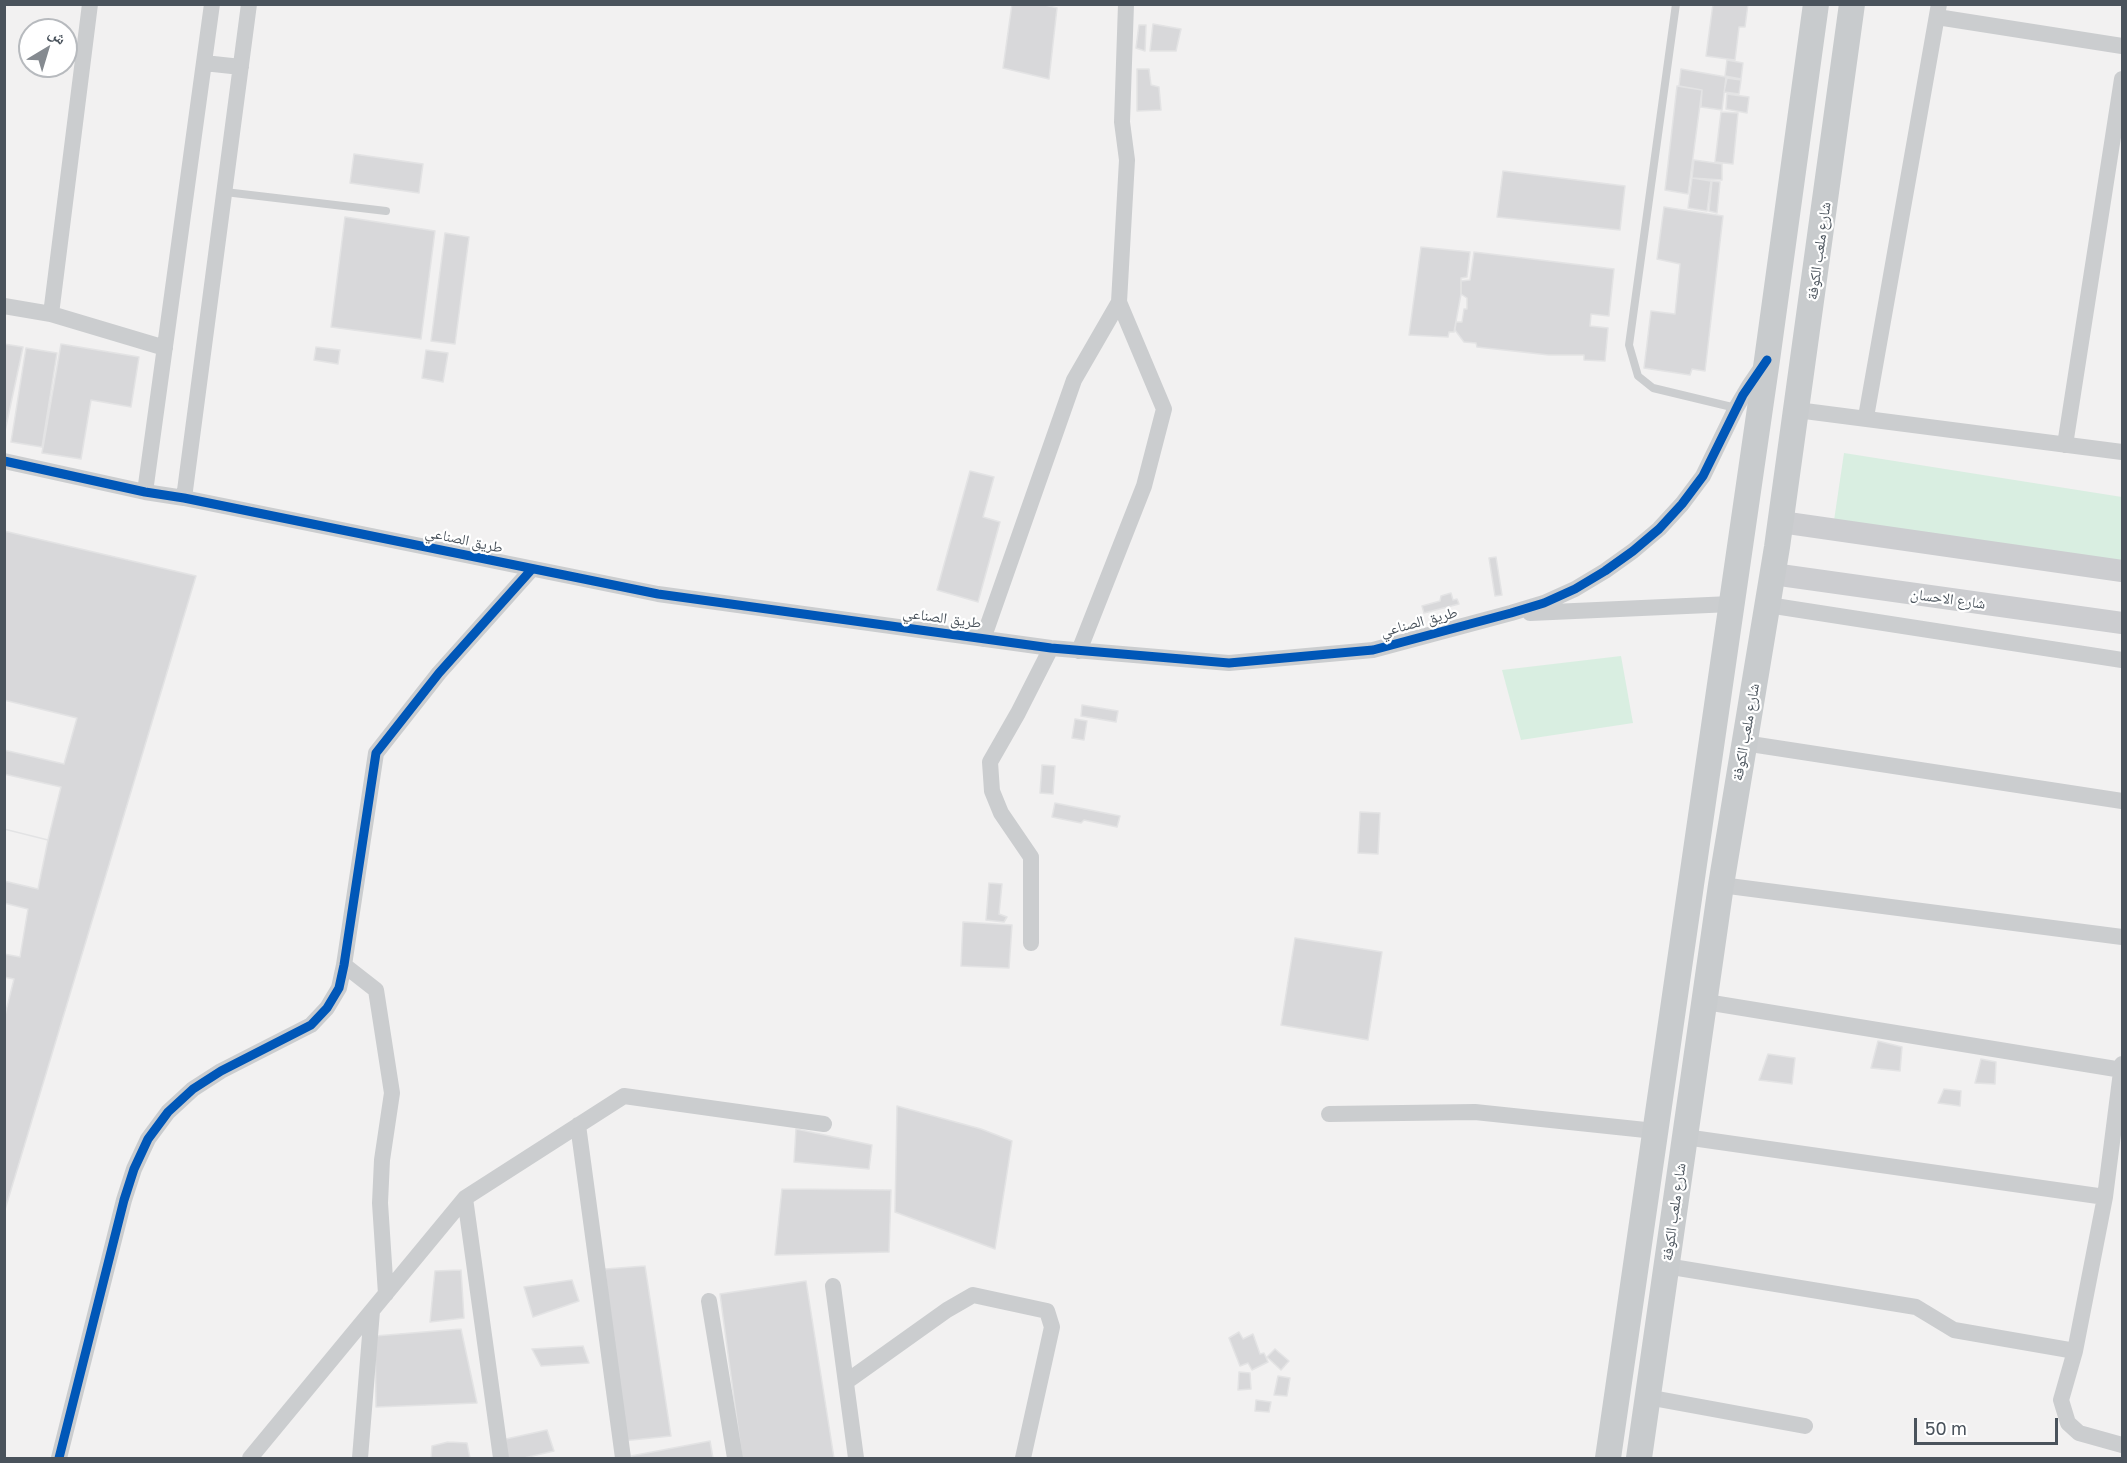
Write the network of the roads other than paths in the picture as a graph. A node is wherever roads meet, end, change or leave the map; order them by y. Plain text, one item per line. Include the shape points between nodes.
1 (90, 4) edge
2 (212, 4) edge
3 (249, 4) edge
4 (1126, 4) edge
5 (1676, 4) edge
6 (1816, 4) edge
7 (1852, 4) edge
8 (1938, 11) edge
9 (2122, 46) edge
10 (204, 63) junction
11 (241, 67) junction
12 (2122, 79) edge
13 (225, 192) junction
14 (386, 211) dead end
15 (1119, 302) junction
16 (4, 306) edge
17 (51, 314) junction
18 (165, 348) junction
19 (1767, 360) junction
20 (1736, 408) junction
21 (1797, 410) junction
22 (1866, 417) junction
23 (2065, 445) junction
24 (2122, 452) edge
25 (4, 461) edge
26 (145, 492) junction
27 (184, 498) junction
28 (1781, 522) junction
29 (532, 569) junction
30 (2122, 571) edge
31 (1773, 574) junction
32 (1731, 604) junction
33 (1768, 605) junction
34 (1511, 613) junction
35 (2122, 624) edge
36 (983, 639) junction
37 (1051, 648) junction
38 (1079, 651) junction
39 (2122, 660) edge
40 (1744, 743) junction
41 (2122, 801) edge
42 (1722, 885) junction
43 (2122, 937) edge
44 (1031, 943) dead end
45 (344, 965) junction
46 (1706, 1002) junction
47 (2122, 1064) edge
48 (2122, 1070) edge
49 (1329, 1114) dead end
50 (824, 1124) dead end
51 (578, 1125) junction
52 (1654, 1131) junction
53 (1685, 1137) junction
54 (2105, 1197) junction
55 (465, 1198) junction
56 (1666, 1266) junction
57 (833, 1286) dead end
58 (386, 1294) junction
59 (709, 1300) dead end
60 (372, 1311) junction
61 (1626, 1330) junction
62 (1656, 1334) junction
63 (2075, 1351) junction
64 (1621, 1364) junction
65 (1651, 1369) junction
66 (846, 1382) junction
67 (1647, 1397) junction
68 (1805, 1426) dead end
69 (2122, 1446) edge
70 (59, 1458) edge
71 (250, 1458) edge
72 (360, 1458) edge
73 (501, 1458) edge
74 (623, 1458) edge
75 (735, 1458) edge
76 (856, 1458) edge
77 (1023, 1458) edge
78 (1608, 1458) edge
79 (1639, 1458) edge

1 - 17 street
2 - 10 street
3 - 11 street
4 - 15 street via 1122,122 1127,160
5 - 20 lane via 1629,345 1638,376 1653,388
6 - 19 main road, شارع ملعب الكوفة
7 - 21 main road, شارع ملعب الكوفة
8 - 9 street
8 - 22 street
10 - 11 street
10 - 18 street
11 - 13 street
12 - 23 street
13 - 14 lane
13 - 27 street
15 - 36 street via 1074,380
15 - 38 street via 1164,409 1144,486
16 - 17 street
17 - 18 street
18 - 26 street
19 - 20 street, طريق الصناعي
19 - 32 main road, شارع ملعب الكوفة
20 - 34 street, طريق الصناعي via 1703,476 1659,529 1605,571 1544,603
21 - 22 street
21 - 28 main road, شارع ملعب الكوفة
22 - 23 street
23 - 24 street
25 - 26 street, طريق الصناعي
26 - 27 street, طريق الصناعي
27 - 29 street, طريق الصناعي
28 - 30 street
28 - 31 main road, شارع ملعب الكوفة
29 - 36 street, طريق الصناعي via 658,594
29 - 45 street via 439,673 376,753
31 - 33 main road, شارع ملعب الكوفة
31 - 35 street, شارع الاحسان
32 - 34 street
32 - 52 main road, شارع ملعب الكوفة
33 - 39 street
33 - 40 main road, شارع ملعب الكوفة
34 - 38 street, طريق الصناعي via 1373,650 1229,663
36 - 37 street, طريق الصناعي
37 - 38 street, طريق الصناعي
37 - 44 street via 990,762 992,790 1001,813 1031,857
40 - 41 street
40 - 42 main road, شارع ملعب الكوفة
42 - 43 street
42 - 46 main road, شارع ملعب الكوفة
45 - 58 street via 376,990 392,1093 380,1203
45 - 70 street via 339,988 311,1025 193,1089 168,1112 148,1139 124,1200
46 - 48 street
46 - 53 main road, شارع ملعب الكوفة
47 - 48 street
48 - 54 street
49 - 52 street via 1474,1112
50 - 51 street via 624,1096
51 - 55 street
51 - 74 street
52 - 61 main road, شارع ملعب الكوفة
53 - 54 street
53 - 56 main road, شارع ملعب الكوفة
54 - 63 street
55 - 58 street
55 - 73 street
56 - 62 main road, شارع ملعب الكوفة
56 - 63 street via 1916,1307 1954,1330
57 - 66 street
58 - 60 street
59 - 75 street
60 - 71 street
60 - 72 street
61 - 62 main road via 1640,1340
61 - 64 main road, شارع ملعب الكوفة
62 - 65 main road, شارع ملعب الكوفة
63 - 69 street via 2061,1400 2068,1423 2079,1433
64 - 65 main road via 1626,1359 1641,1358
64 - 78 main road, شارع ملعب الكوفة
65 - 67 main road, شارع ملعب الكوفة
66 - 76 street
66 - 77 street via 973,1295 1047,1311 1052,1327
67 - 68 street
67 - 79 main road, شارع ملعب الكوفة

